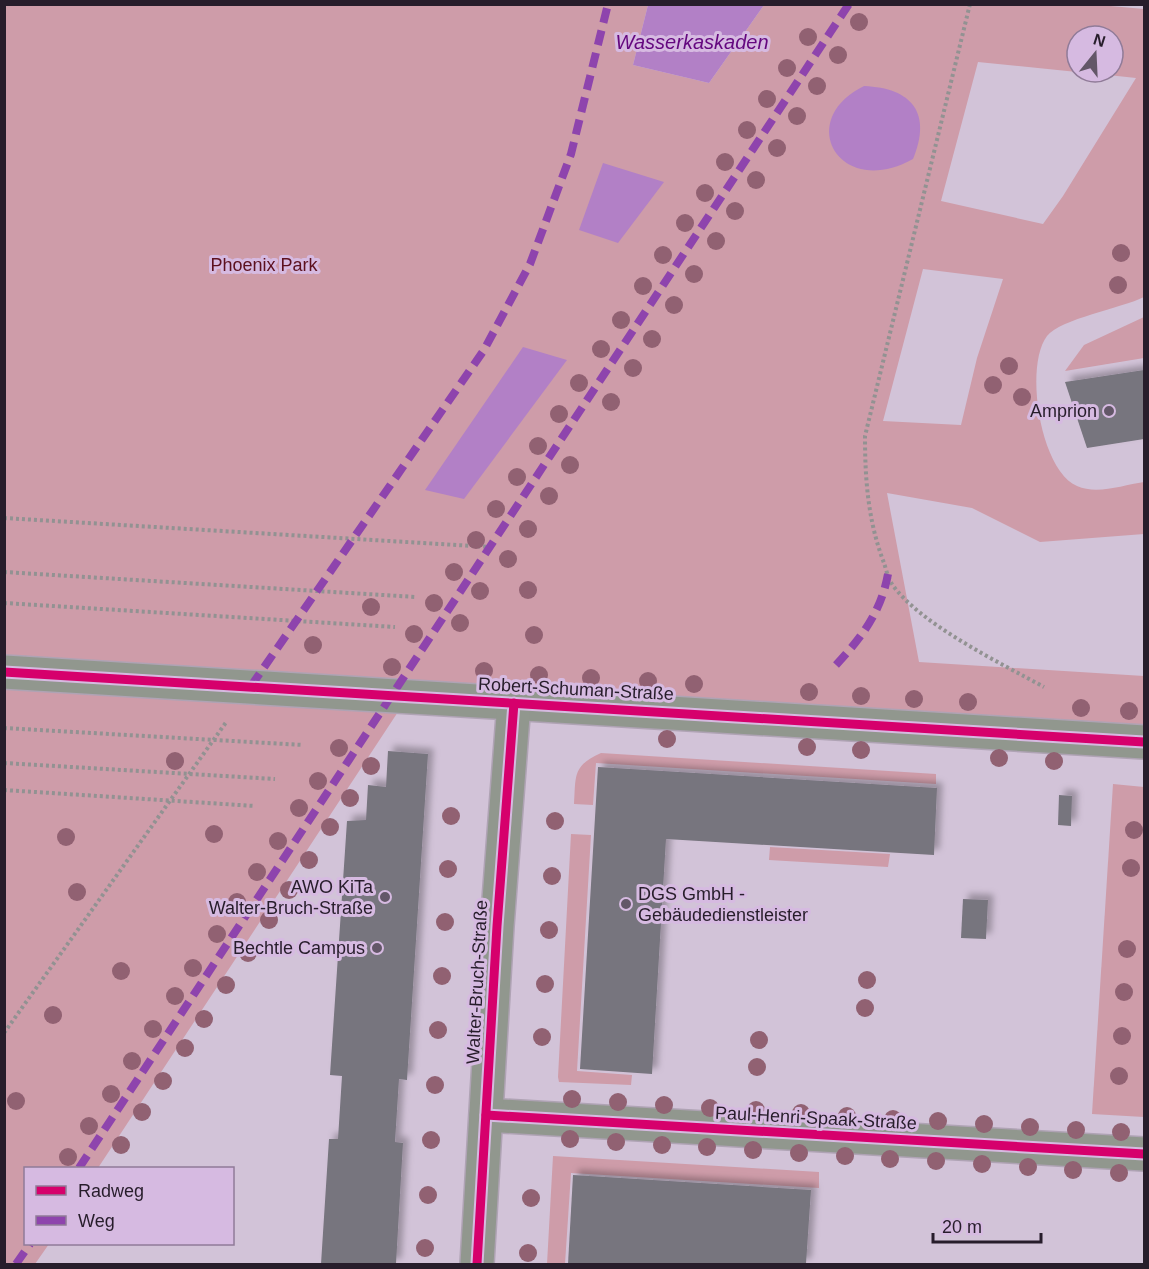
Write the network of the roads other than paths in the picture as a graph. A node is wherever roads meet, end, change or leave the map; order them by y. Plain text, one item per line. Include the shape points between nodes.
1 (4, 672) edge
2 (514, 703) junction
3 (1144, 742) edge
4 (486, 1114) junction
5 (1144, 1154) edge
6 (477, 1264) edge

1 - 2 street, Robert-Schuman-Straße
2 - 3 street, Robert-Schuman-Straße
2 - 4 street, Walter-Bruch-Straße
4 - 5 street, Paul-Henri-Spaak-Straße
4 - 6 street, Walter-Bruch-Straße

